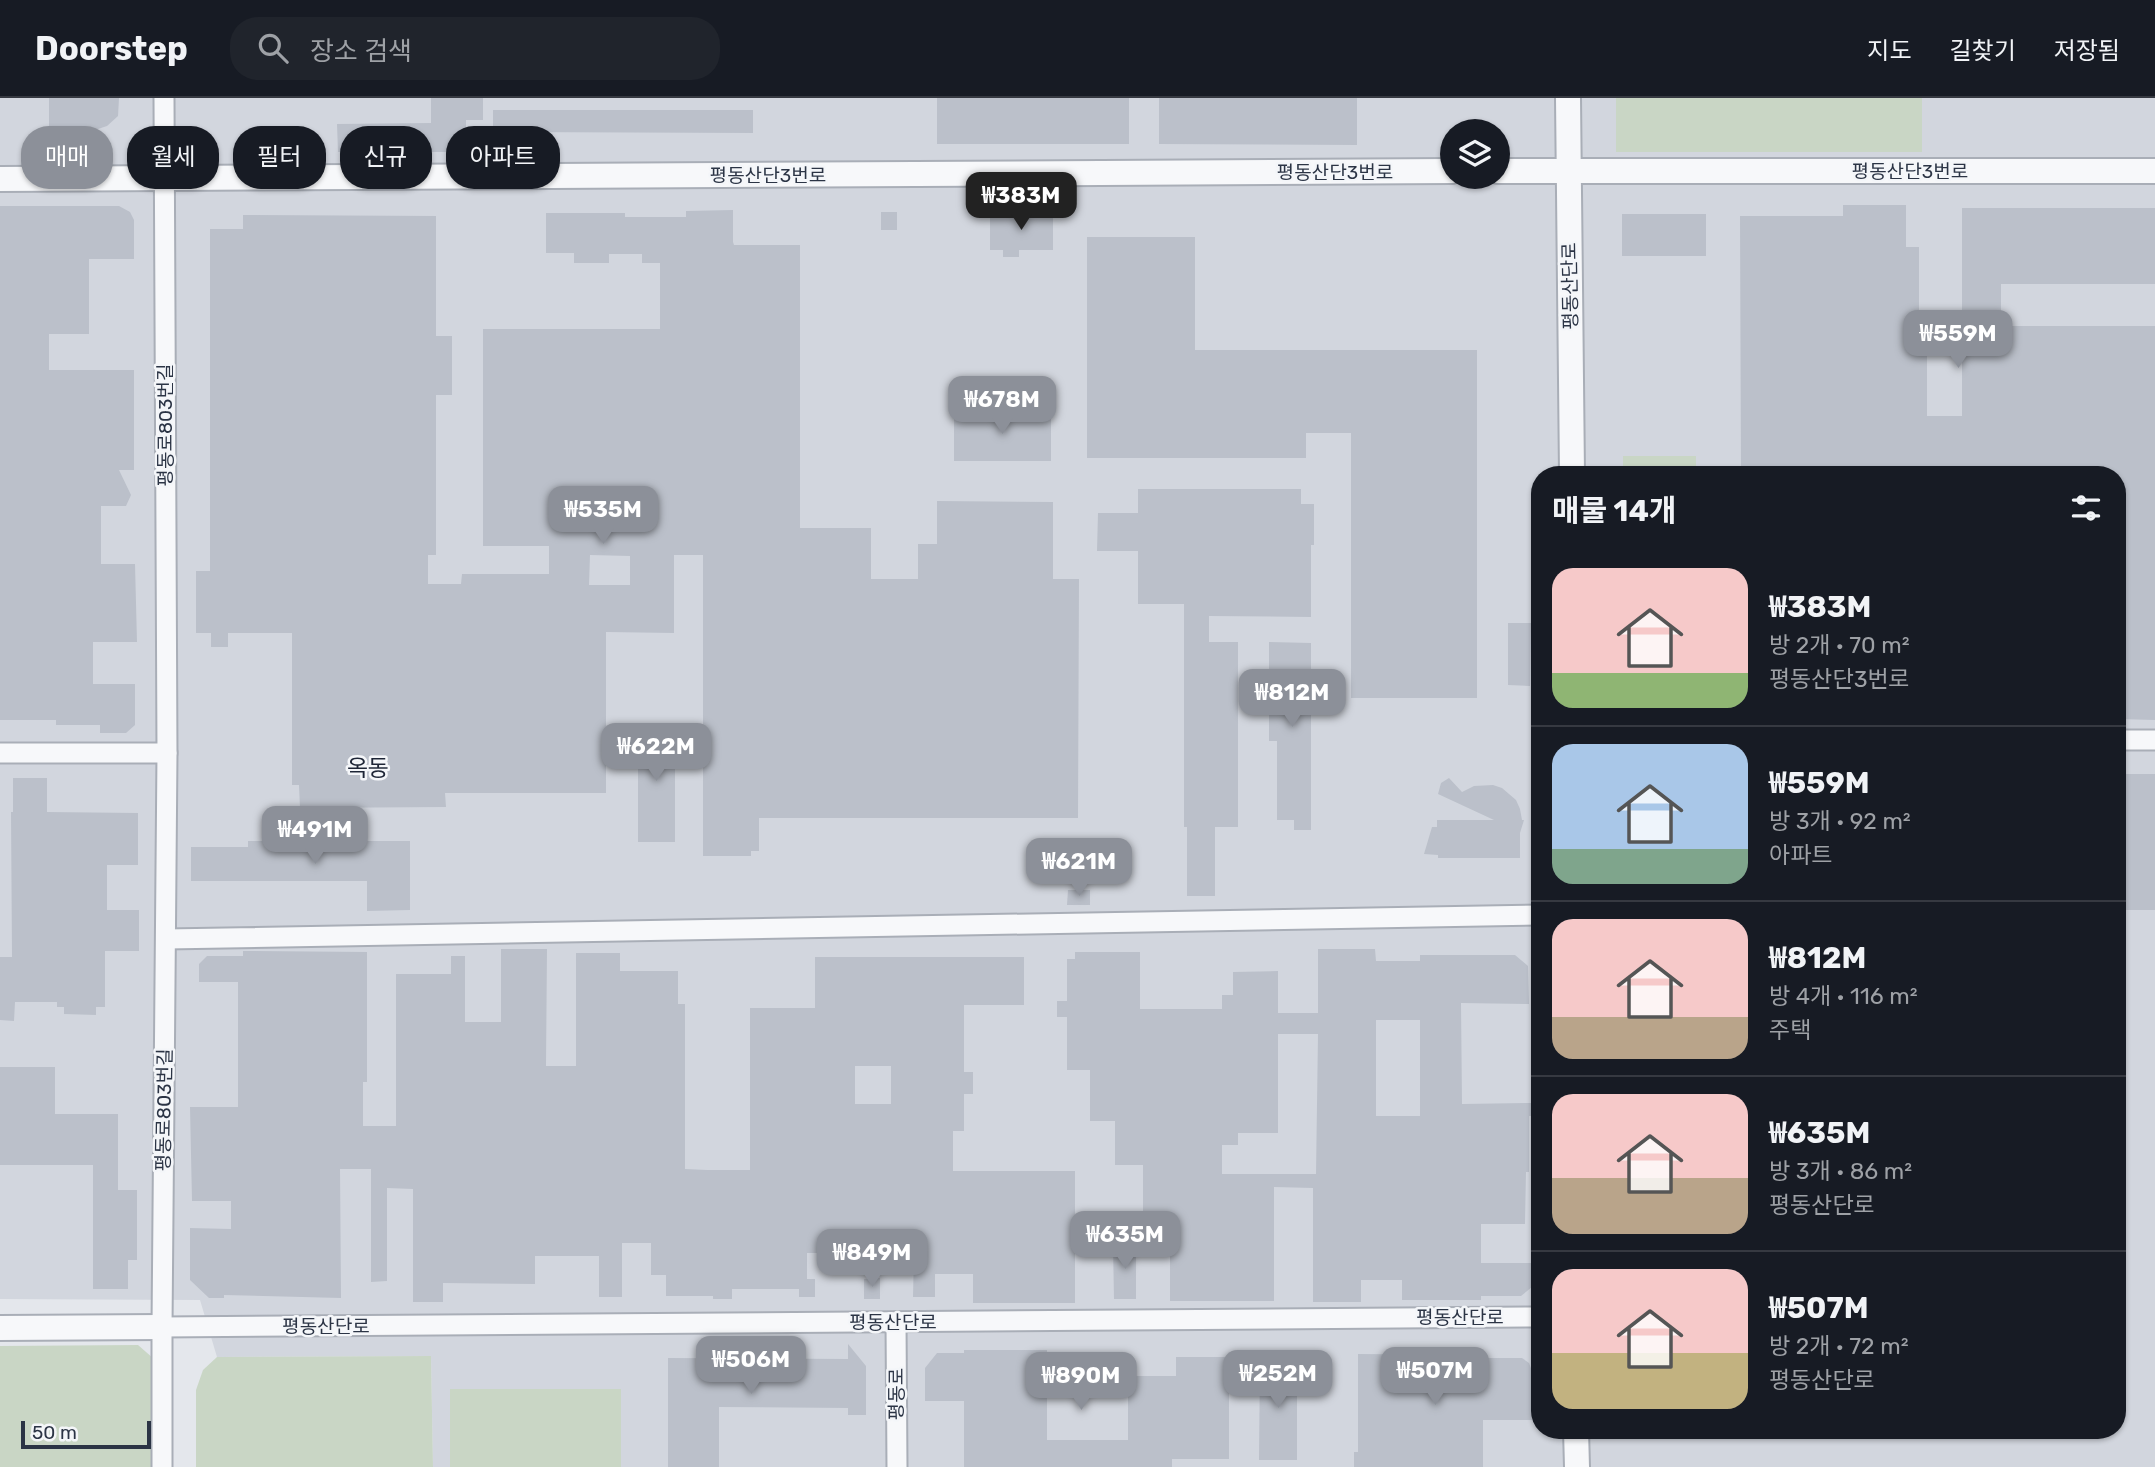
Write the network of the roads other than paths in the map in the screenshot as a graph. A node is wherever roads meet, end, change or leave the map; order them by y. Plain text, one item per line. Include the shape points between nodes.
1 (164, 98) edge
2 (1568, 98) edge
3 (164, 126) edge
4 (1440, 171) edge
5 (1510, 171) edge
6 (1568, 171) junction
7 (2155, 171) edge
8 (127, 178) edge
9 (219, 178) edge
10 (0, 179) edge
11 (164, 189) edge
12 (1572, 466) edge
13 (2126, 740) edge
14 (2155, 740) edge
15 (167, 753) junction
16 (0, 754) edge
17 (1531, 915) edge
18 (166, 939) junction
19 (1531, 1317) edge
20 (896, 1322) junction
21 (162, 1327) junction
22 (0, 1328) edge
23 (1576, 1439) edge
24 (162, 1467) edge
25 (897, 1467) edge
26 (1577, 1467) edge

1 - 3 street, 평동로803번길
2 - 6 street, 평동산단로
4 - 9 street, 평동산단3번로
5 - 6 street, 평동산단3번로
6 - 7 street, 평동산단3번로
6 - 12 street, 평동산단로
8 - 10 street, 평동산단3번로
11 - 15 street, 평동로803번길
13 - 14 street
15 - 16 street
15 - 18 street, 평동로803번길
17 - 18 street
18 - 21 street, 평동로803번길
19 - 20 street, 평동산단로
20 - 21 street, 평동산단로
20 - 25 street, 평동로
21 - 22 street
21 - 24 street, 평동로803번길
23 - 26 street

